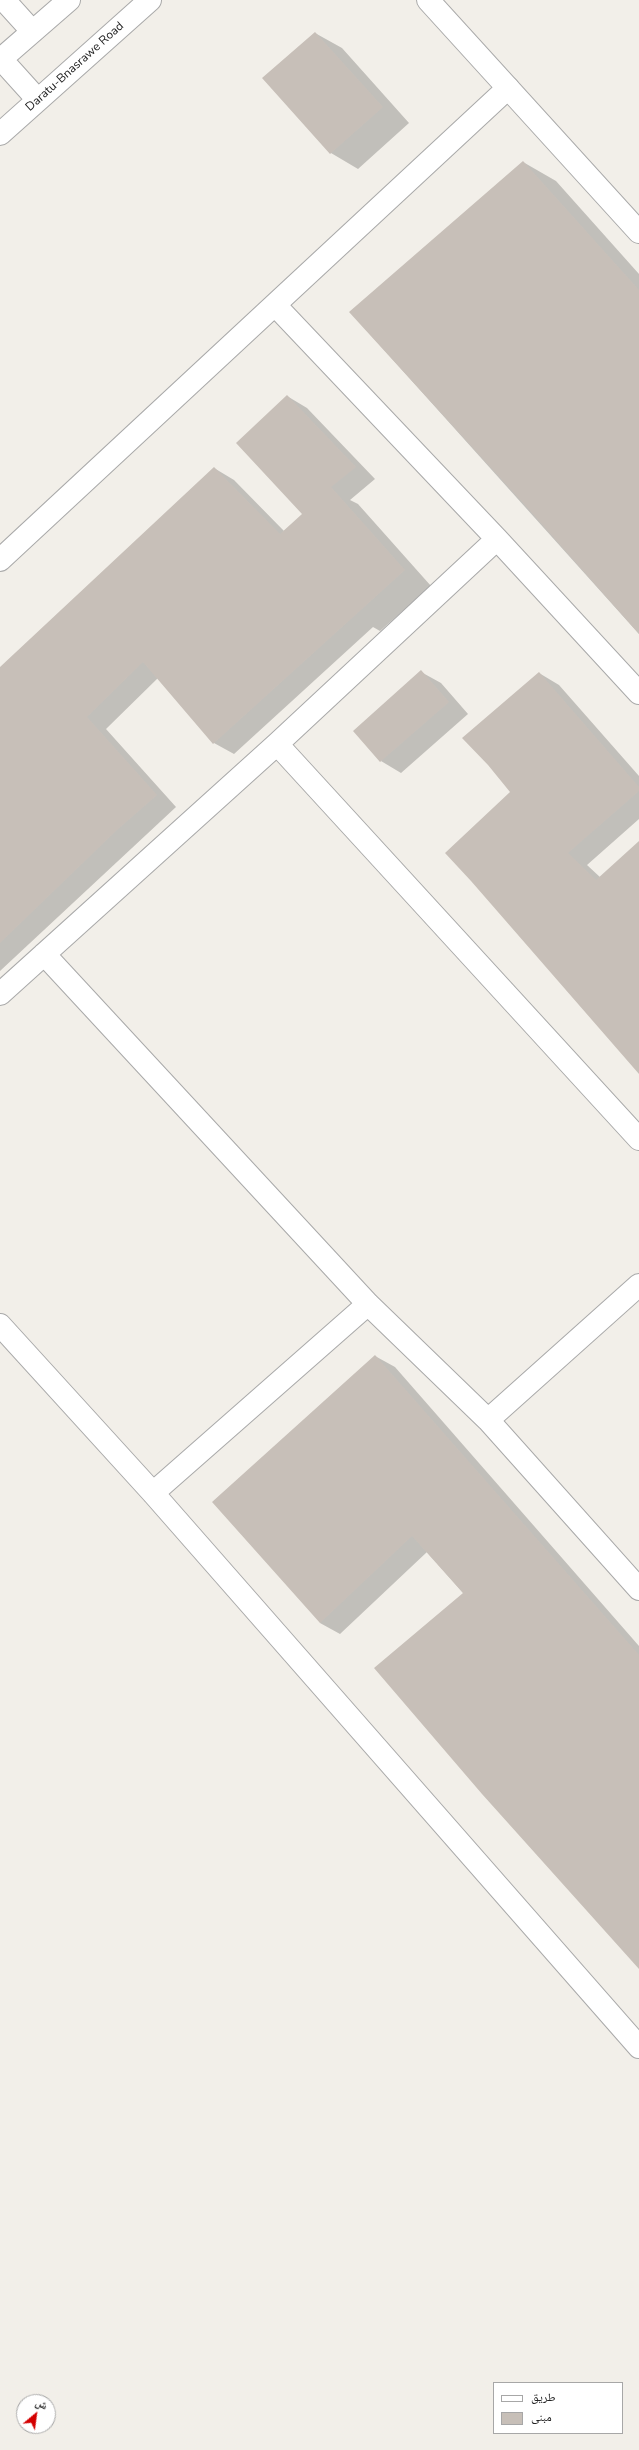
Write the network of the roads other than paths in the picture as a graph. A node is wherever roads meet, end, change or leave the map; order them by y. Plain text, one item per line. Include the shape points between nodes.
1 (4, 0) edge
2 (69, 0) edge
3 (150, 0) edge
4 (428, 0) edge
5 (32, 31) junction
6 (1, 60) edge
7 (508, 88) junction
8 (38, 100) junction
9 (0, 134) edge
10 (639, 232) edge
11 (275, 305) junction
12 (497, 539) junction
13 (0, 560) edge
14 (639, 693) edge
15 (277, 744) junction
16 (44, 954) junction
17 (0, 994) edge
18 (639, 1139) edge
19 (639, 1285) edge
20 (368, 1304) junction
21 (0, 1326) edge
22 (488, 1420) junction
23 (153, 1494) junction
24 (639, 1588) edge
25 (639, 2047) edge

1 - 5 street
2 - 5 street
3 - 8 street, Daratu-Bnasrawe Road
4 - 7 street
5 - 6 street
6 - 8 street
7 - 10 street
7 - 11 street
8 - 9 street, Daratu-Bnasrawe Road
11 - 12 street
11 - 13 street
12 - 14 street
12 - 15 street
15 - 16 street
15 - 18 street
16 - 17 street
16 - 20 street
19 - 22 street
20 - 22 street
20 - 23 street
21 - 23 street
22 - 24 street
23 - 25 street

